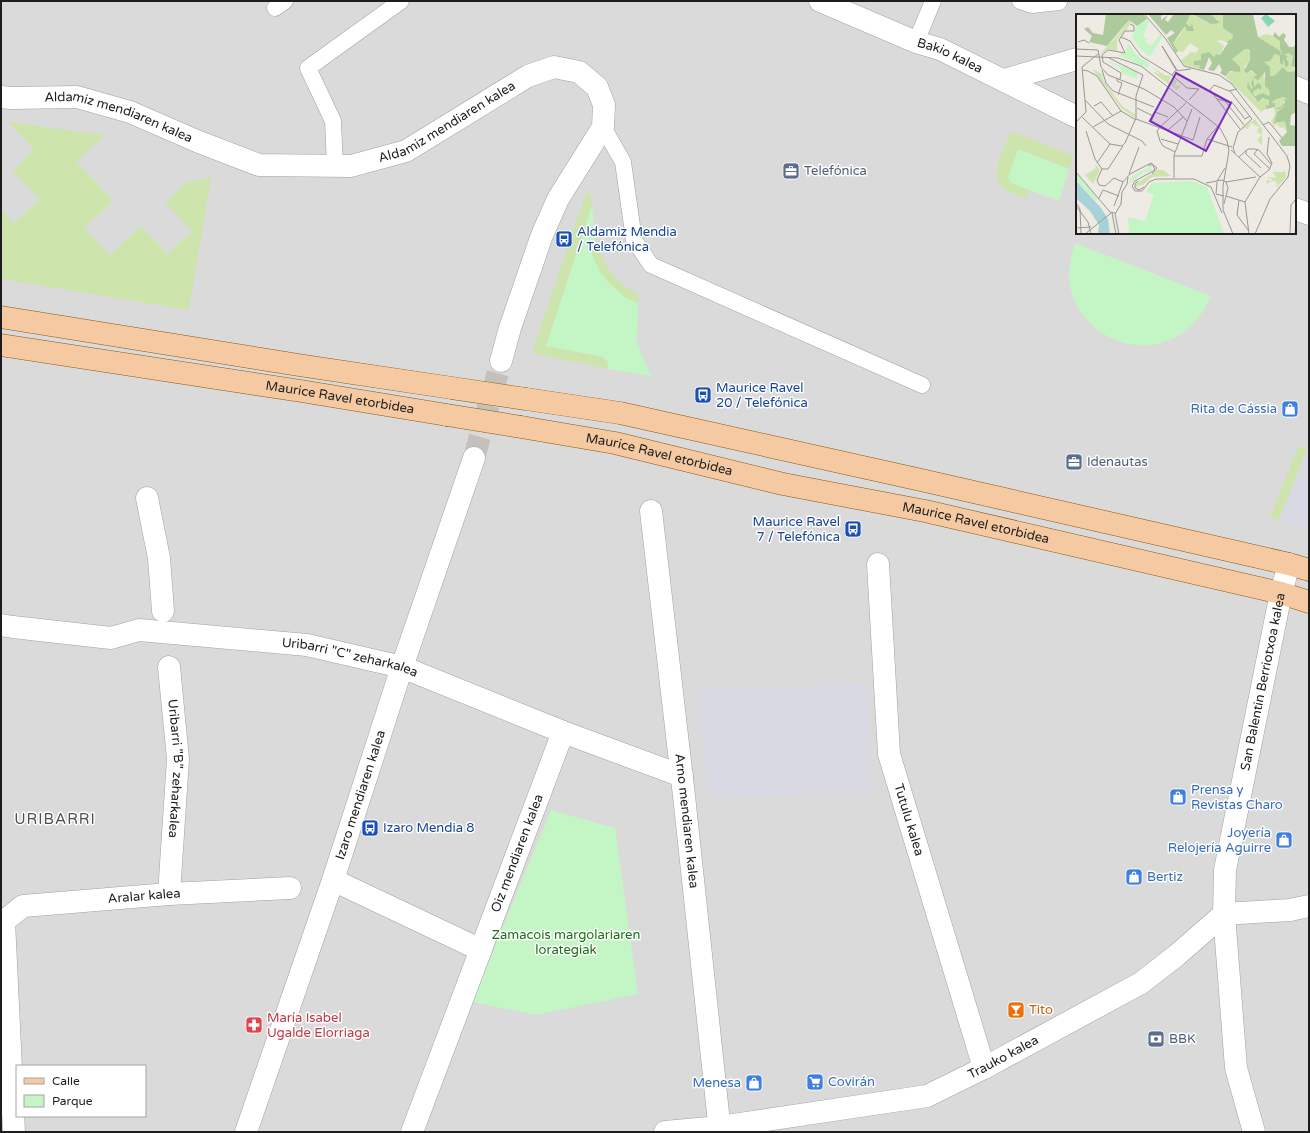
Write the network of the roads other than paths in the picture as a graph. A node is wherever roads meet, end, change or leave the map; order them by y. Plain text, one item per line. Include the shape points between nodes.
1 (401, 1) edge
2 (820, 1) edge
3 (933, 1) edge
4 (1020, 1) edge
5 (1059, 2) edge
6 (916, 42) junction
7 (1076, 59) edge
8 (1004, 80) junction
9 (1296, 87) edge
10 (1309, 93) edge
11 (1, 97) edge
12 (1076, 116) edge
13 (603, 127) junction
14 (335, 166) junction
15 (1296, 209) edge
16 (1309, 214) edge
17 (1, 317) edge
18 (1, 345) edge
19 (501, 361) tunnel mouth
20 (922, 385) dead end
21 (474, 458) tunnel mouth
22 (147, 498) dead end
23 (651, 511) dead end
24 (878, 564) dead end
25 (1299, 567) edge
26 (1281, 594) junction
27 (1309, 602) edge
28 (163, 611) dead end
29 (1, 625) edge
30 (402, 667) junction
31 (169, 668) dead end
32 (564, 732) junction
33 (682, 776) junction
34 (333, 880) junction
35 (290, 888) dead end
36 (169, 894) junction
37 (1309, 906) edge
38 (1224, 914) junction
39 (481, 950) junction
40 (5, 1014) edge
41 (984, 1068) junction
42 (720, 1129) edge
43 (14, 1132) edge
44 (246, 1132) edge
45 (412, 1132) edge
46 (665, 1132) edge
47 (1254, 1132) edge

1 - 14 lane via 308,68 333,121
2 - 6 street, Bakio kalea
3 - 6 lane
4 - 5 lane via 1032,5
6 - 8 street, Bakio kalea via 940,49
7 - 8 street
8 - 12 street, Bakio kalea
9 - 10 street
11 - 14 street, Aldamiz mendiaren kalea via 76,96 130,112 259,165
13 - 14 street, Aldamiz mendiaren kalea via 604,105 597,87 579,72 554,67 528,76 406,151 351,166
13 - 19 street, Aldamiz mendiaren kalea via 558,199 545,228
13 - 20 lane via 623,162 634,240 651,265
15 - 16 street
17 - 25 main road, Maurice Ravel etorbidea, bridge via 620,413
18 - 26 main road, Maurice Ravel etorbidea, bridge via 615,443 783,484 925,510
21 - 30 street, Izaro mendiaren kalea
22 - 28 street via 159,558
23 - 33 street, Arno mendiaren kalea
24 - 41 street, Tutulu kalea via 889,754
25 - 26 street, San Balentin Berriotxoa kalea
26 - 27 main road, Maurice Ravel etorbidea
26 - 38 street, San Balentin Berriotxoa kalea via 1226,870
29 - 30 street, Uribarri "C" zeharkalea via 111,638 139,630 307,645
30 - 32 street, Uribarri "C" zeharkalea
30 - 34 street, Izaro mendiaren kalea
31 - 36 street, Uribarri "B" zeharkalea via 178,759
32 - 33 street, Uribarri "C" zeharkalea
32 - 39 street, Oiz mendiaren kalea
33 - 42 street, Arno mendiaren kalea
34 - 39 street
34 - 44 street, Izaro mendiaren kalea
35 - 36 street, Aralar kalea
36 - 40 street, Aralar kalea via 23,906 4,921
37 - 38 street via 1290,910
38 - 41 street, Trauko kalea via 1141,983
38 - 47 street, San Balentin Berriotxoa kalea via 1236,1068
39 - 45 street, Oiz mendiaren kalea
40 - 43 street
41 - 42 street, Trauko kalea via 927,1096
42 - 46 street, Trauko kalea

